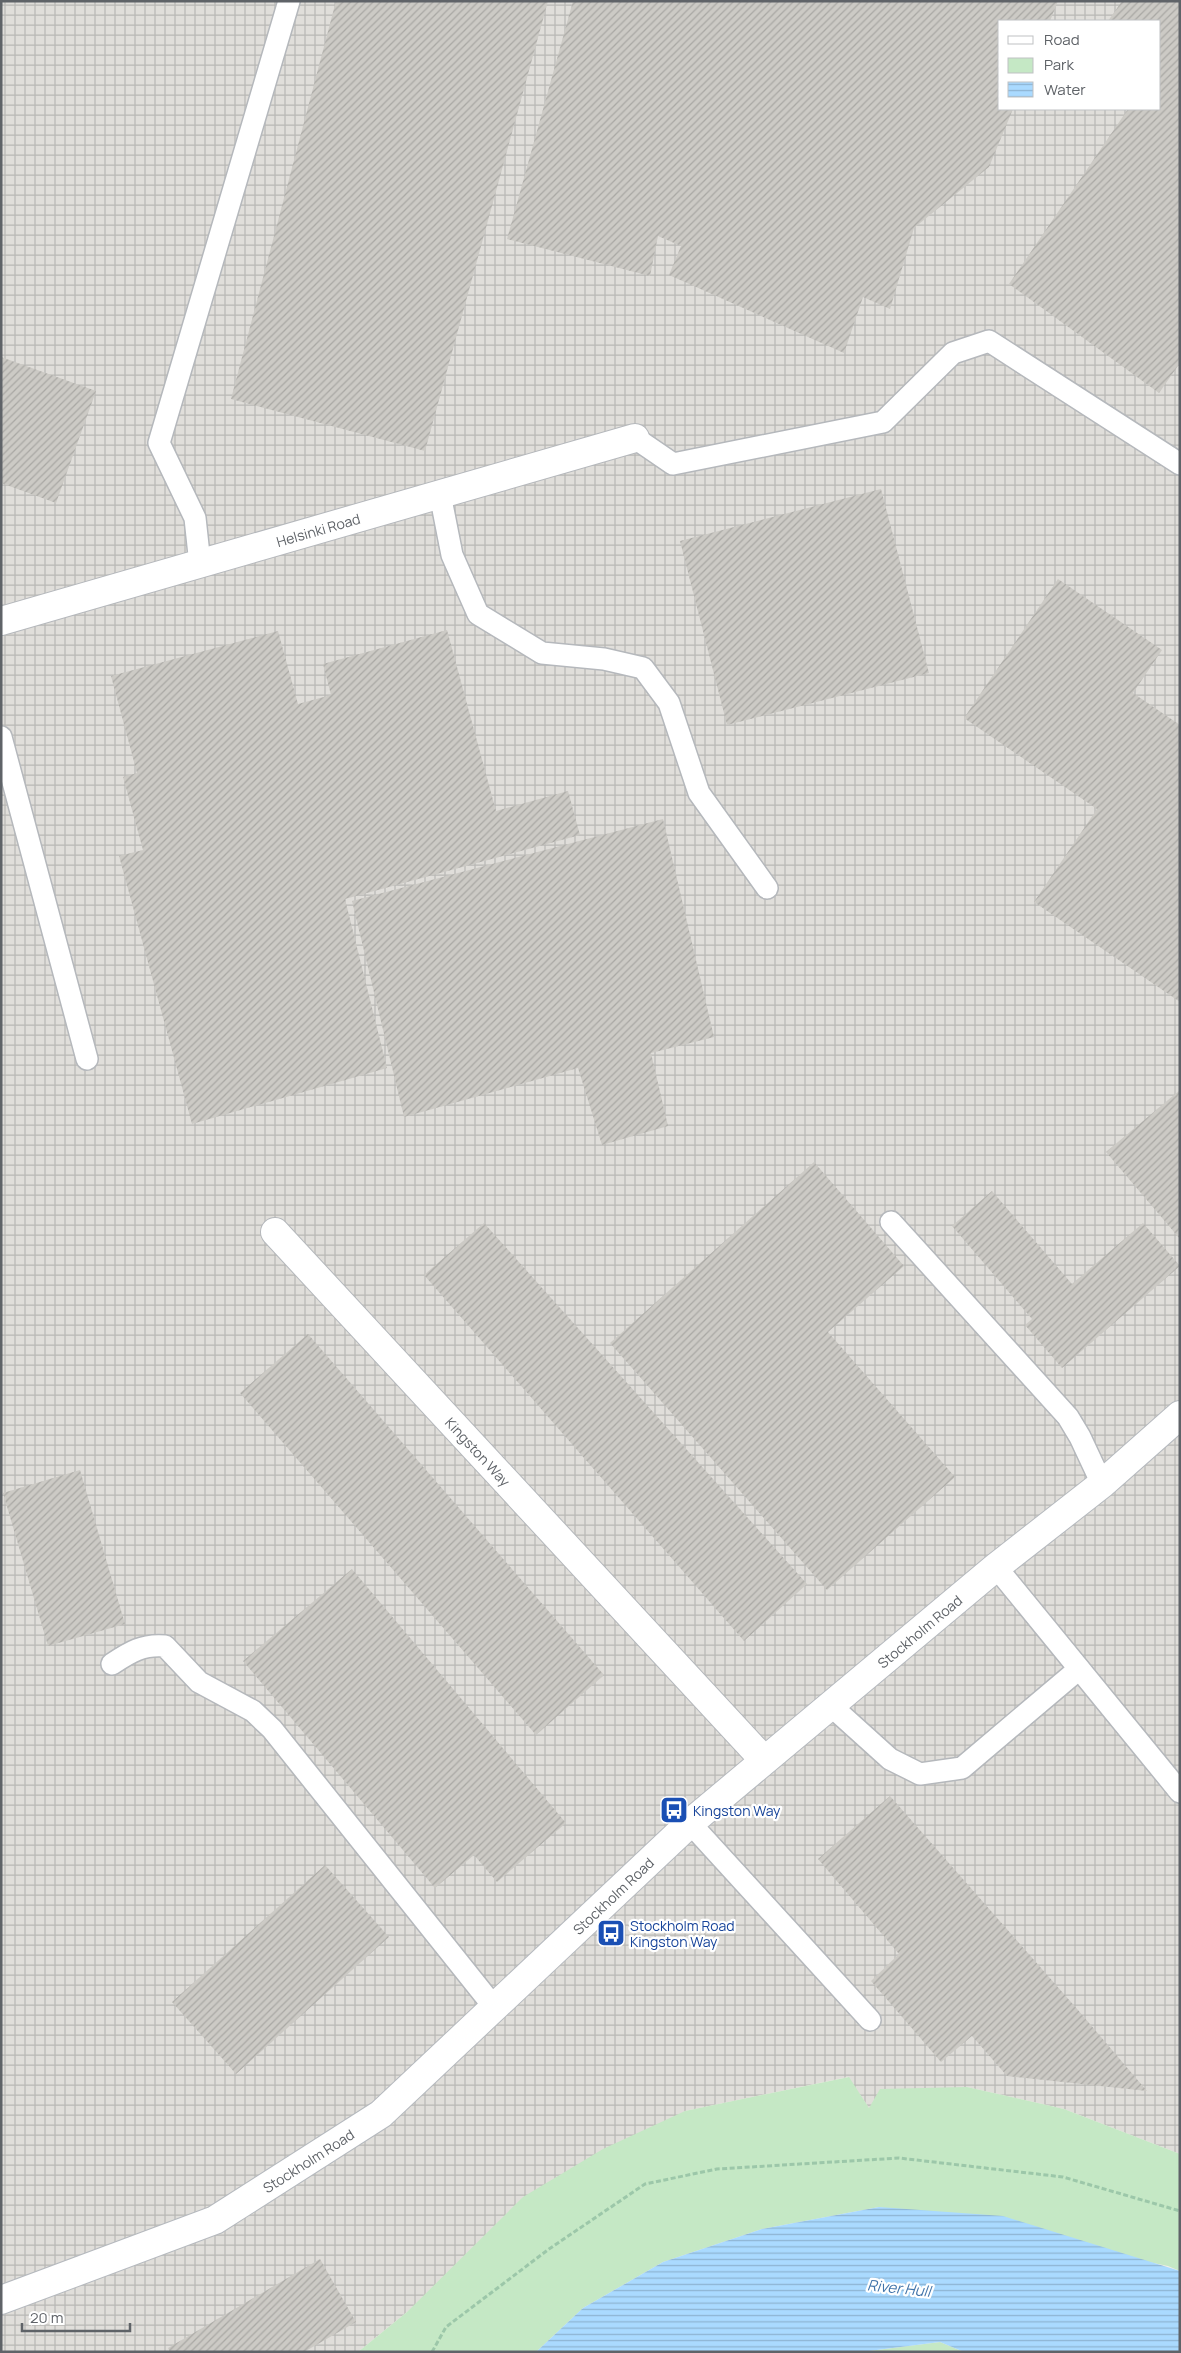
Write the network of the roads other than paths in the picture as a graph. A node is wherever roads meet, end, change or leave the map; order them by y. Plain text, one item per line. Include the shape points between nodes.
1 (289, 1) edge
2 (635, 438) joint
3 (1180, 464) edge
4 (440, 494) junction
5 (200, 564) junction
6 (1, 621) edge
7 (1, 737) edge
8 (767, 888) dead end
9 (87, 1059) dead end
10 (891, 1222) dead end
11 (275, 1232) dead end
12 (1180, 1415) edge
13 (1102, 1484) junction
14 (996, 1567) junction
15 (112, 1664) dead end
16 (1079, 1669) junction
17 (829, 1704) junction
18 (764, 1760) junction
19 (1180, 1792) edge
20 (690, 1823) junction
21 (494, 2008) junction
22 (870, 2020) dead end
23 (1, 2300) edge

1 - 5 lane via 159,443 195,518
2 - 3 lane via 673,464 883,422 953,353 989,341
2 - 4 street, Helsinki Road
4 - 5 street, Helsinki Road
4 - 8 lane via 452,555 478,614 542,654 604,659 643,668 669,703 699,793
5 - 6 street, Helsinki Road
7 - 9 lane
10 - 13 lane via 1068,1417
11 - 18 street, Kingston Way
12 - 13 street, Stockholm Road
13 - 14 street, Stockholm Road
14 - 16 lane
14 - 17 street, Stockholm Road
15 - 21 lane via 133,1649 165,1646 199,1682 253,1711 272,1729
16 - 17 lane via 962,1768 920,1774 890,1759
16 - 19 lane
17 - 18 street, Stockholm Road
18 - 20 street, Stockholm Road
20 - 21 street, Stockholm Road
20 - 22 lane
21 - 23 street, Stockholm Road via 381,2114 215,2220

